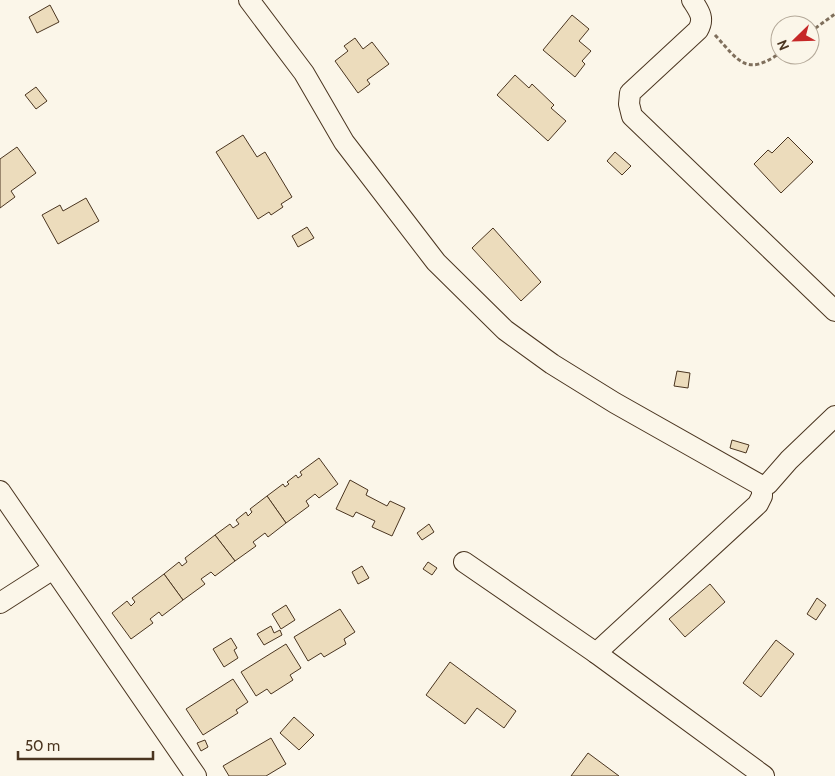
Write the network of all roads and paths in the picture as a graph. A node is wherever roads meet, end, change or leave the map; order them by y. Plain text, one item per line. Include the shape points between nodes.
1 (249, 0) edge
2 (692, 0) edge
3 (835, 14) edge
4 (702, 22) junction
5 (820, 25) edge
6 (770, 60) edge
7 (835, 311) edge
8 (835, 416) edge
9 (762, 486) junction
10 (0, 491) edge
11 (464, 562) dead end
12 (53, 569) junction
13 (0, 603) edge
14 (596, 653) junction
15 (196, 776) edge
16 (764, 776) edge

1 - 9 street via 304,73 344,142 436,262 505,330 615,403
2 - 4 street
3 - 5 path
4 - 6 path via 749,66
4 - 7 street via 698,30 630,93 628,104 632,116
8 - 9 street via 768,484
9 - 14 street via 758,504
10 - 12 street
11 - 14 street
12 - 13 street
12 - 15 street
14 - 16 street

